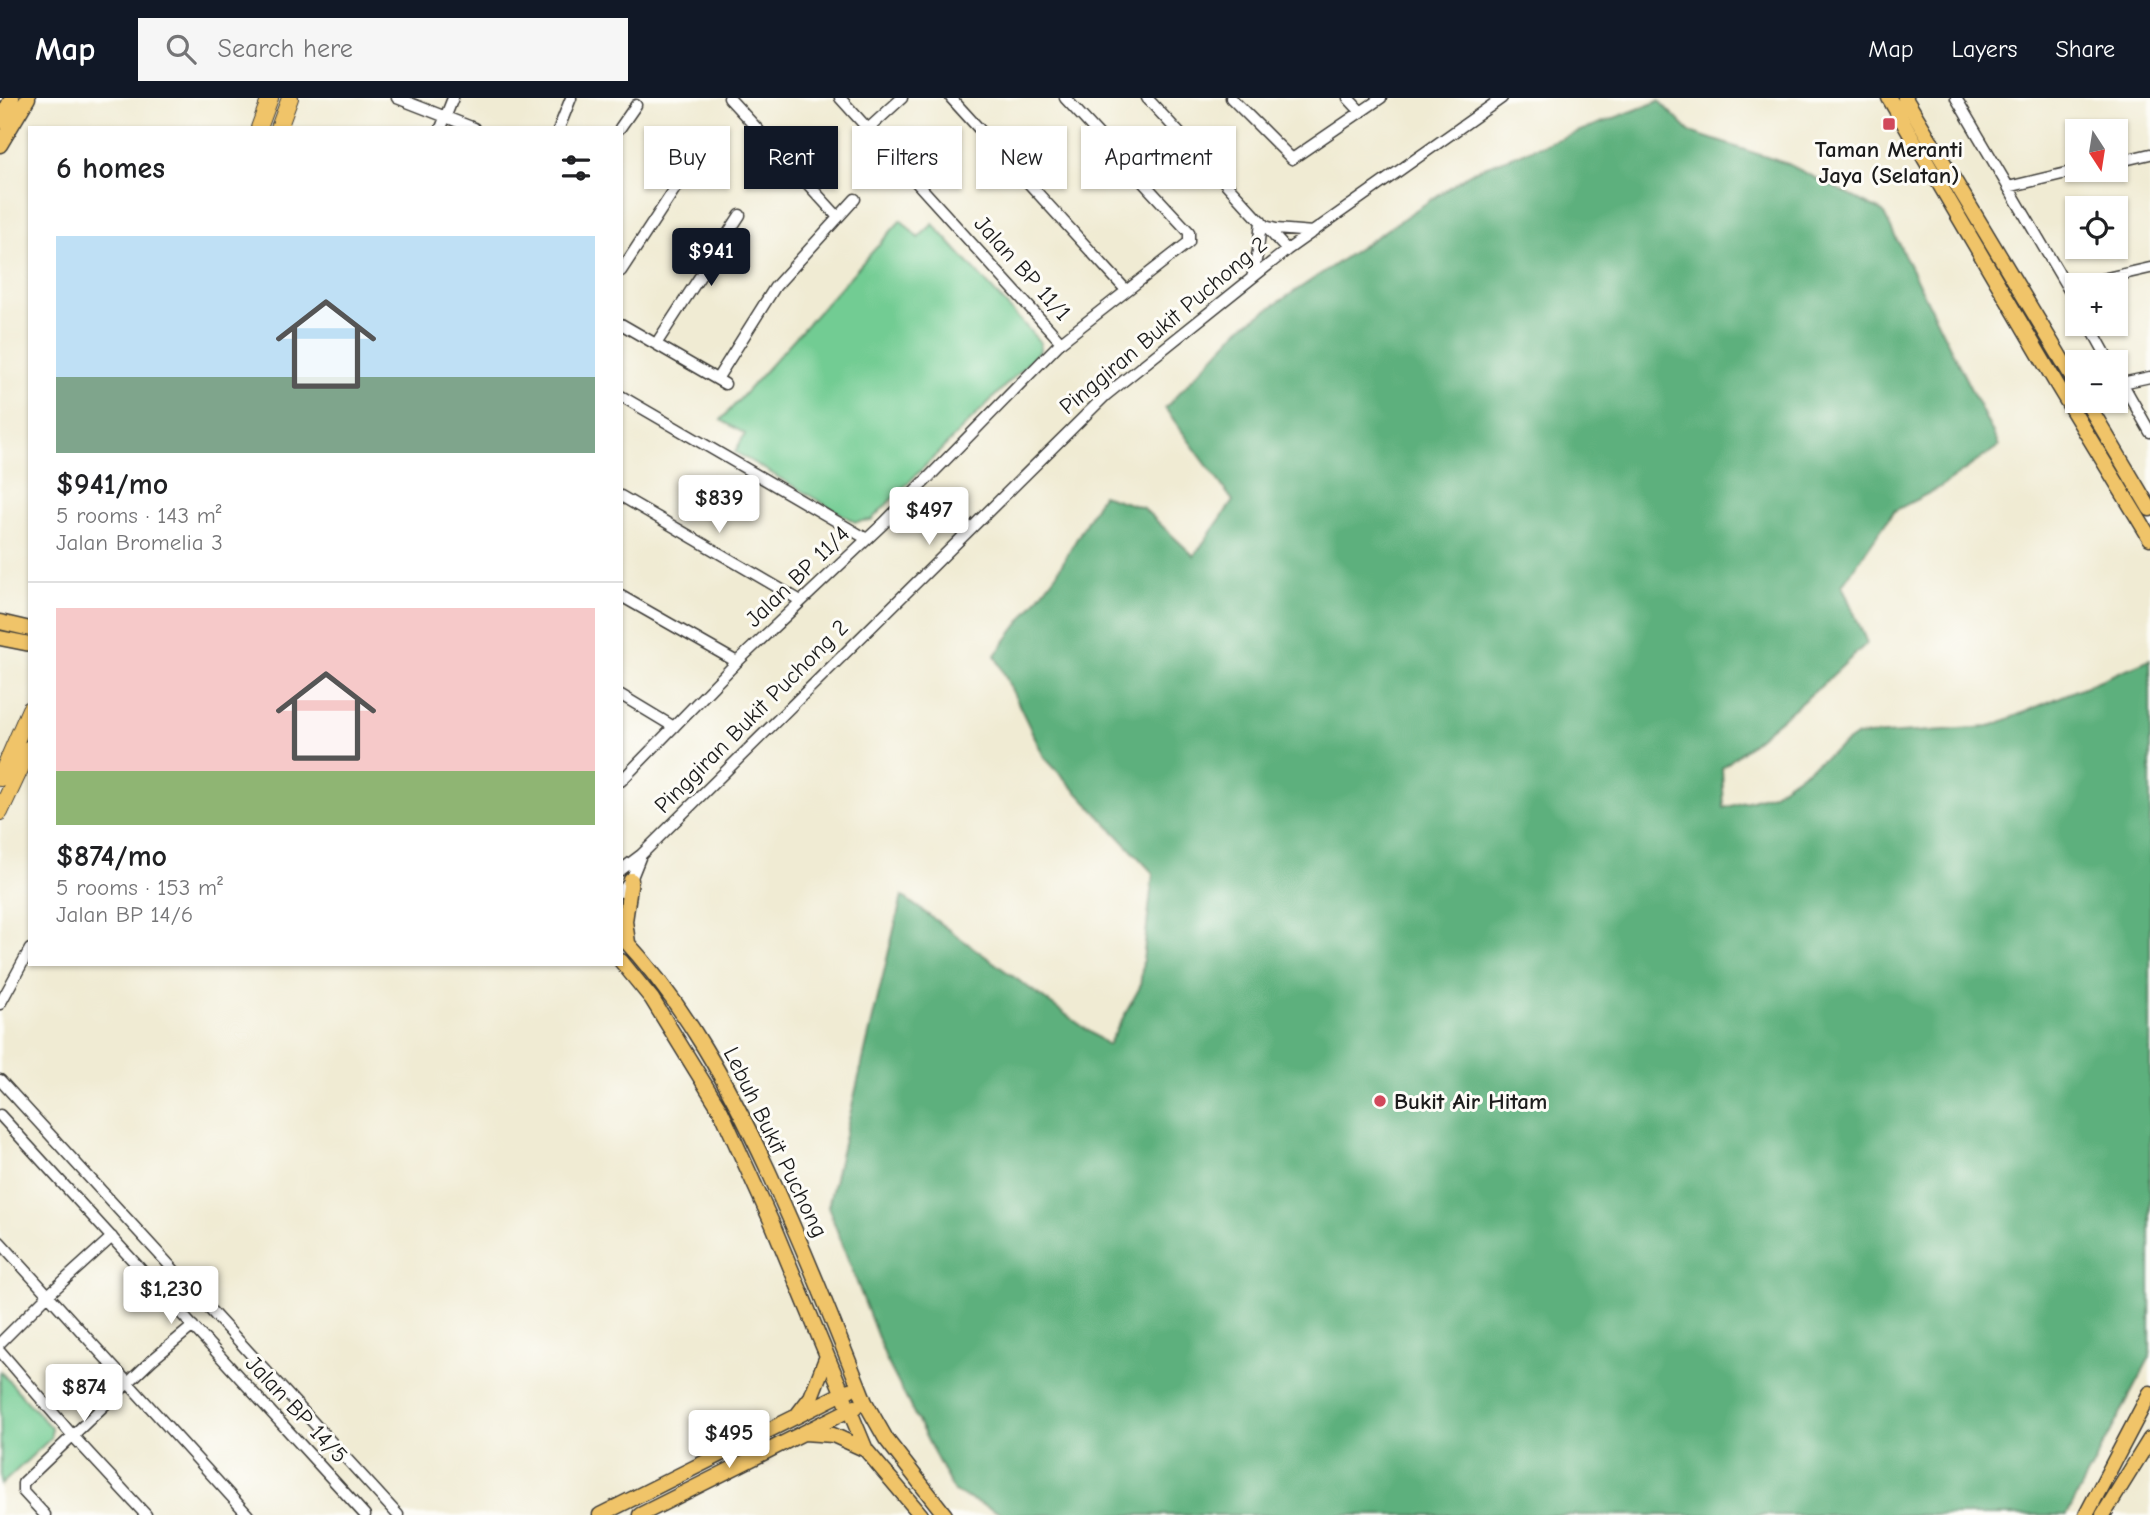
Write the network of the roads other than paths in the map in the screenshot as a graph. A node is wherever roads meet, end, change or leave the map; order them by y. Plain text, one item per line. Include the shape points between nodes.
1 (12, 98) edge
2 (28, 98) edge
3 (270, 98) edge
4 (290, 98) edge
5 (397, 98) edge
6 (453, 98) edge
7 (571, 98) edge
8 (729, 98) edge
9 (840, 98) edge
10 (902, 98) edge
11 (951, 98) edge
12 (1065, 98) edge
13 (1147, 98) edge
14 (1231, 98) edge
15 (1348, 98) edge
16 (1381, 98) edge
17 (1502, 98) edge
18 (1889, 98) edge
19 (1905, 98) edge
20 (1956, 98) edge
21 (636, 105) dead end
22 (1361, 112) junction
23 (0, 121) edge
24 (444, 122) edge
25 (260, 126) edge
26 (280, 126) edge
27 (464, 126) edge
28 (560, 126) edge
29 (621, 126) edge
30 (865, 126) edge
31 (871, 126) edge
32 (0, 145) edge
33 (2150, 154) edge
34 (2128, 159) edge
35 (2065, 173) edge
36 (2008, 187) junction
37 (675, 189) edge
38 (922, 189) edge
39 (855, 199) dead end
40 (740, 215) dead end
41 (838, 217) junction
42 (1263, 223) junction
43 (1313, 232) junction
44 (1287, 250) junction
45 (623, 268) edge
46 (2150, 268) edge
47 (2128, 273) edge
48 (1252, 278) junction
49 (2065, 284) edge
50 (1126, 290) junction
51 (623, 325) edge
52 (1061, 342) junction
53 (656, 344) junction
54 (2065, 366) edge
55 (2150, 377) edge
56 (2128, 382) edge
57 (2128, 394) edge
58 (623, 397) edge
59 (2093, 413) edge
60 (2150, 432) edge
61 (623, 497) edge
62 (2150, 509) edge
63 (2150, 538) edge
64 (867, 539) junction
65 (623, 597) edge
66 (801, 601) junction
67 (0, 622) edge
68 (28, 629) edge
69 (0, 638) edge
70 (28, 644) edge
71 (737, 662) junction
72 (623, 696) edge
73 (28, 714) edge
74 (674, 727) junction
75 (28, 752) edge
76 (0, 778) edge
77 (623, 779) edge
78 (0, 812) edge
79 (626, 875) edge
80 (625, 939) edge
81 (28, 953) edge
82 (623, 963) edge
83 (0, 1004) edge
84 (0, 1080) edge
85 (0, 1115) edge
86 (112, 1237) junction
87 (0, 1242) edge
88 (47, 1296) junction
89 (192, 1326) junction
90 (0, 1343) edge
91 (0, 1351) edge
92 (827, 1356) junction
93 (128, 1382) junction
94 (859, 1385) junction
95 (2150, 1393) edge
96 (842, 1394) junction
97 (865, 1402) junction
98 (849, 1410) junction
99 (794, 1418) junction
100 (314, 1423) junction
101 (802, 1433) junction
102 (73, 1436) junction
103 (296, 1438) junction
104 (2150, 1439) edge
105 (866, 1450) junction
106 (629, 1508) edge
107 (45, 1515) edge
108 (146, 1515) edge
109 (248, 1515) edge
110 (365, 1515) edge
111 (398, 1515) edge
112 (600, 1515) edge
113 (640, 1515) edge
114 (921, 1515) edge
115 (945, 1515) edge
116 (2086, 1515) edge
117 (2103, 1515) edge

1 - 23 main road
2 - 32 main road
3 - 25 highway
4 - 26 highway
5 - 24 street
6 - 24 street
7 - 28 street
8 - 41 street
9 - 30 street, Jalan BP 11/1
10 - 31 street
11 - 50 street
12 - 50 street, Jalan BP 11/4 via 1189,232 1189,242
13 - 42 street
14 - 22 street via 1292,159
15 - 22 street
16 - 22 street
17 - 43 street, Pinggiran Bukit Puchong 2
18 - 63 main road
19 - 54 main road
20 - 36 street
21 - 29 street
24 - 27 street
33 - 34 street
35 - 36 street
36 - 49 street
37 - 45 street
38 - 52 street, Jalan BP 11/1
39 - 41 street
40 - 53 street
41 - 53 street via 775,287 721,382
42 - 43 street via 1276,229
42 - 44 street
42 - 48 street
43 - 44 street, Pinggiran Bukit Puchong 2
44 - 48 street, Pinggiran Bukit Puchong 2
46 - 47 street
48 - 79 street, Pinggiran Bukit Puchong 2 via 1106,395 641,855
50 - 52 street, Jalan BP 11/4
51 - 53 street
52 - 64 street, Jalan BP 11/4
55 - 56 street
57 - 60 street
58 - 64 street
59 - 62 main road
61 - 66 street
64 - 66 street, Jalan BP 11/4
65 - 71 street
66 - 71 street, Jalan BP 11/4
67 - 68 main road
69 - 70 main road
71 - 74 street, Jalan BP 11/4
72 - 74 street
73 - 76 highway
74 - 77 street, Jalan BP 11/4
75 - 78 highway
79 - 80 main road
80 - 94 main road, Lebuh Bukit Puchong via 666,987 735,1100
81 - 83 street
82 - 92 main road, Lebuh Bukit Puchong via 652,999 721,1111
84 - 100 street
85 - 86 street, Jalan BP 14/5
86 - 88 street
86 - 89 street, Jalan BP 14/5
87 - 88 street
88 - 90 street
88 - 93 street
89 - 93 street
89 - 103 street, Jalan BP 14/5
91 - 102 street
92 - 96 main road, Lebuh Bukit Puchong
92 - 99 main road via 811,1397
93 - 102 street
93 - 109 street
94 - 96 main road
94 - 97 main road, Lebuh Bukit Puchong
95 - 116 main road
96 - 98 main road, Lebuh Bukit Puchong
96 - 99 main road
97 - 98 main road
97 - 115 main road via 886,1439
98 - 101 main road
98 - 105 main road
99 - 106 main road
100 - 103 street
100 - 111 street
101 - 105 main road via 833,1435
101 - 113 main road
102 - 107 street via 23,1483 23,1491
102 - 108 street
103 - 110 street, Jalan BP 14/5
104 - 117 main road
105 - 114 main road
106 - 112 main road

